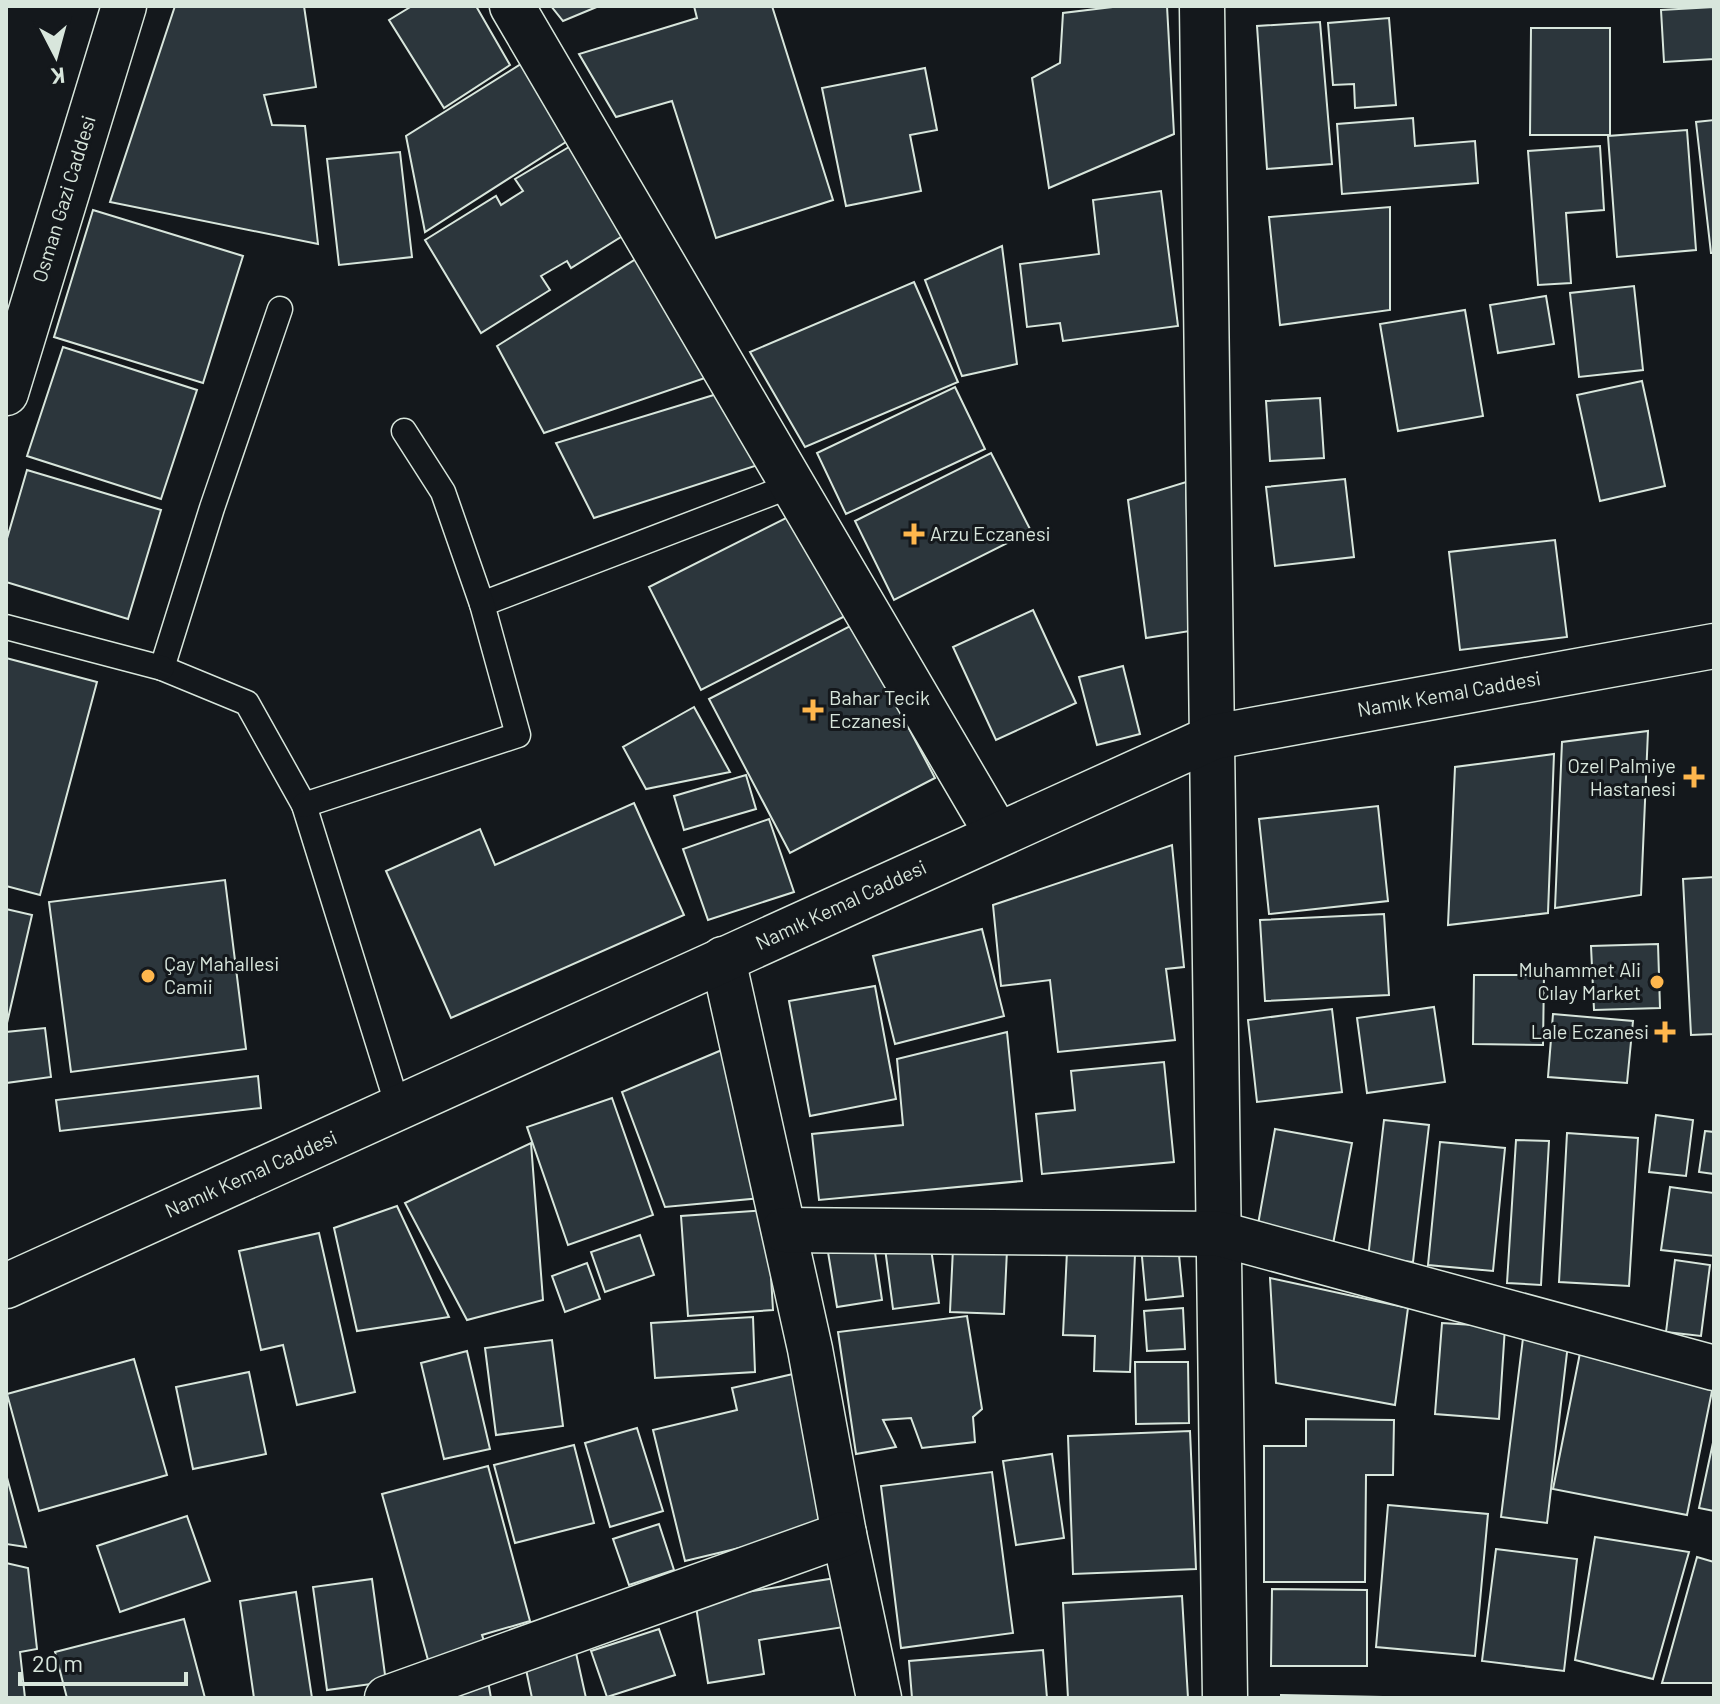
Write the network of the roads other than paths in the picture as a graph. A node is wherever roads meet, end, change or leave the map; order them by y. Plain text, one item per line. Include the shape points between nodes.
1 (124, 6) edge
2 (512, 6) edge
3 (1202, 6) edge
4 (280, 309) dead end
5 (6, 393) edge
6 (404, 431) dead end
7 (793, 485) junction
8 (482, 604) junction
9 (6, 627) edge
10 (1714, 646) edge
11 (162, 668) junction
12 (1214, 737) junction
13 (304, 805) junction
14 (997, 834) junction
15 (723, 959) junction
16 (398, 1107) junction
17 (784, 1230) junction
18 (1220, 1234) junction
19 (6, 1286) edge
20 (1714, 1368) edge
21 (844, 1534) junction
22 (406, 1695) edge
23 (879, 1698) edge
24 (1225, 1698) edge

1 - 5 street, Osman Gazi Caddesi
2 - 7 street
3 - 12 street
4 - 11 lane
6 - 8 lane via 443,492
7 - 8 lane
7 - 14 street
8 - 13 lane via 518,735
9 - 11 lane
10 - 12 street, Namık Kemal Caddesi
11 - 13 lane via 247,703
12 - 14 street, Namık Kemal Caddesi
12 - 18 street
13 - 16 lane
14 - 15 street, Namık Kemal Caddesi
15 - 16 street, Namık Kemal Caddesi
15 - 17 street
16 - 19 street, Namık Kemal Caddesi
17 - 18 street
17 - 21 street
18 - 20 street
18 - 24 street
21 - 22 street
21 - 23 street

